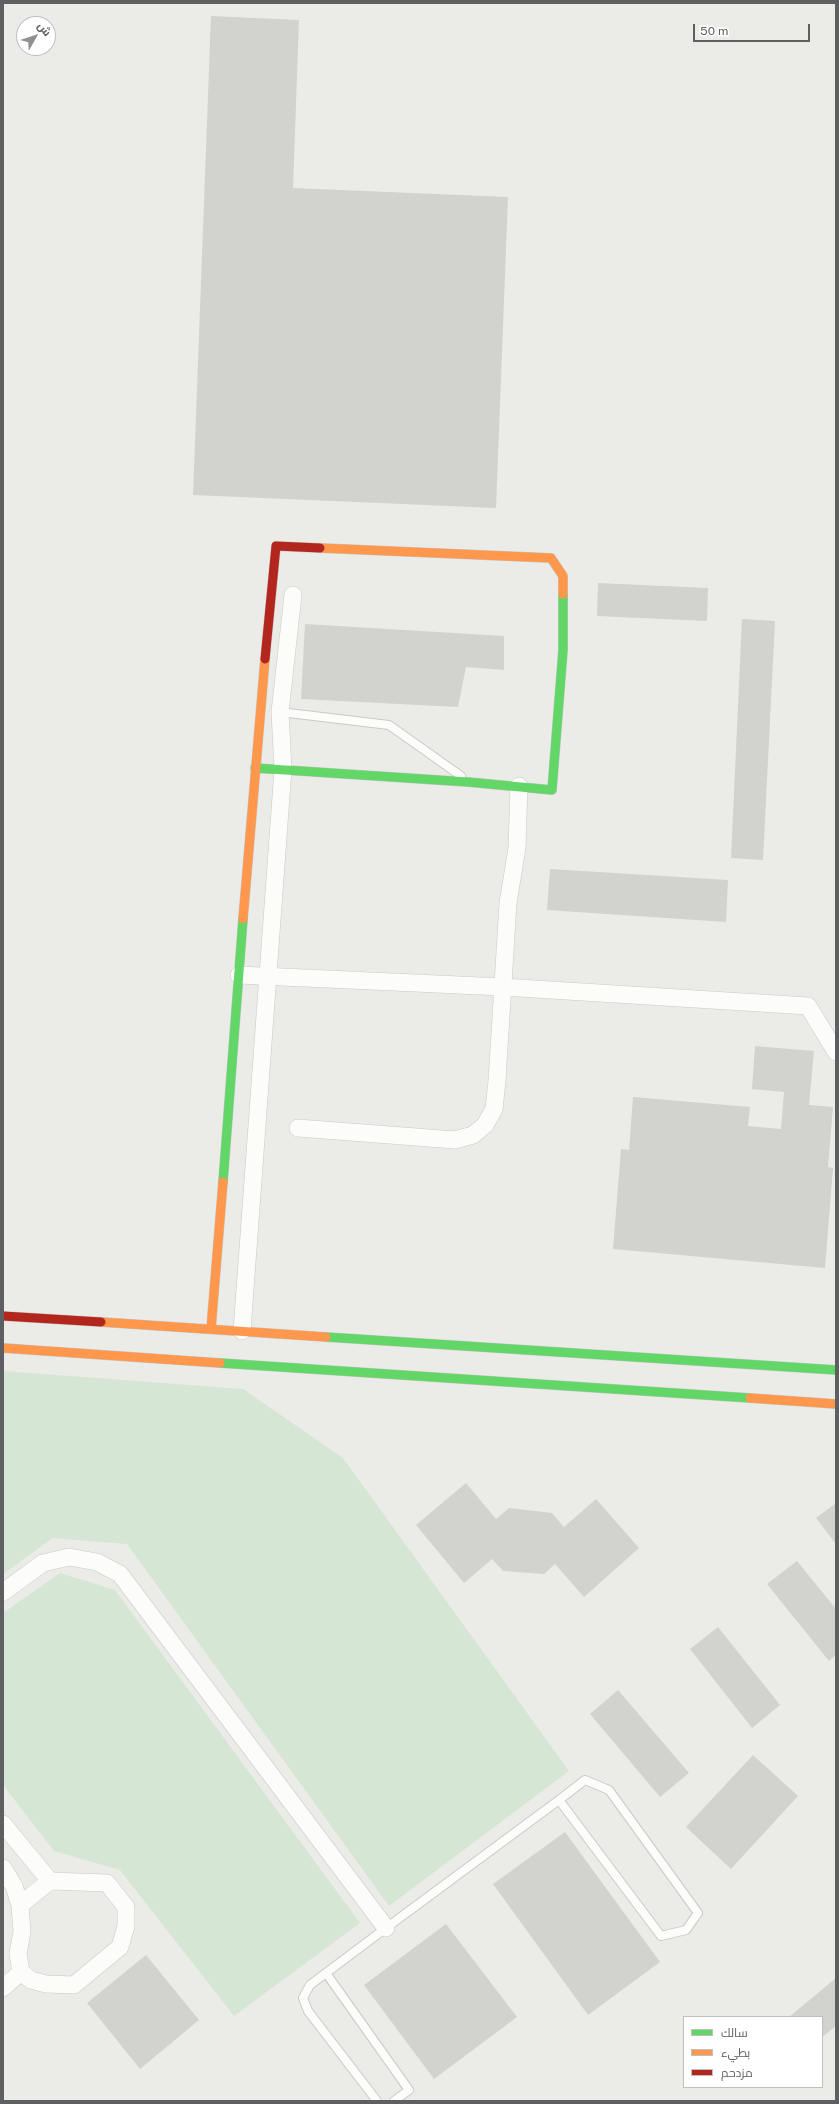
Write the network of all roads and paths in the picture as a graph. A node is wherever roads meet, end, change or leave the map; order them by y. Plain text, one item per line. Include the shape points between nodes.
1 (293, 595) dead end
2 (280, 712) junction
3 (255, 768) junction
4 (283, 769) junction
5 (468, 782) junction
6 (520, 786) junction
7 (239, 974) junction
8 (268, 976) junction
9 (503, 987) junction
10 (836, 1052) edge
11 (298, 1128) dead end
12 (3, 1316) edge
13 (210, 1329) junction
14 (242, 1331) junction
15 (3, 1348) edge
16 (836, 1370) edge
17 (836, 1404) edge
18 (3, 1592) edge
19 (559, 1800) junction
20 (3, 1824) edge
21 (3, 1868) edge
22 (50, 1881) junction
23 (20, 1905) junction
24 (386, 1928) junction
25 (20, 1972) junction
26 (326, 1973) junction
27 (3, 1988) edge
28 (377, 2101) edge
29 (394, 2101) edge

1 - 2 street
2 - 4 street
2 - 5 lane via 389,725
3 - 4 main road
3 - 6 main road via 276,546 551,558 563,576 563,650 552,790
3 - 7 main road
4 - 5 main road
4 - 8 street
5 - 6 main road
6 - 9 street via 517,848 508,903
7 - 8 street
7 - 13 main road
8 - 9 street
8 - 14 street
9 - 10 street via 808,1006
9 - 11 street via 494,1109 486,1125 473,1135 455,1140
12 - 13 main road
13 - 14 main road
14 - 16 main road
15 - 17 main road
18 - 24 street via 43,1563 69,1557 97,1562 120,1574
19 - 19 lane via 585,1780 609,1790 698,1913 686,1930 661,1936
19 - 24 lane
20 - 22 street
21 - 23 street via 14,1886
22 - 23 street
22 - 25 street via 107,1883 126,1907 126,1926 120,1947 74,1985 46,1984 31,1980
23 - 25 street
24 - 26 lane
25 - 27 street
26 - 28 lane via 310,1985 303,1998 308,2012
26 - 29 lane via 409,2090

